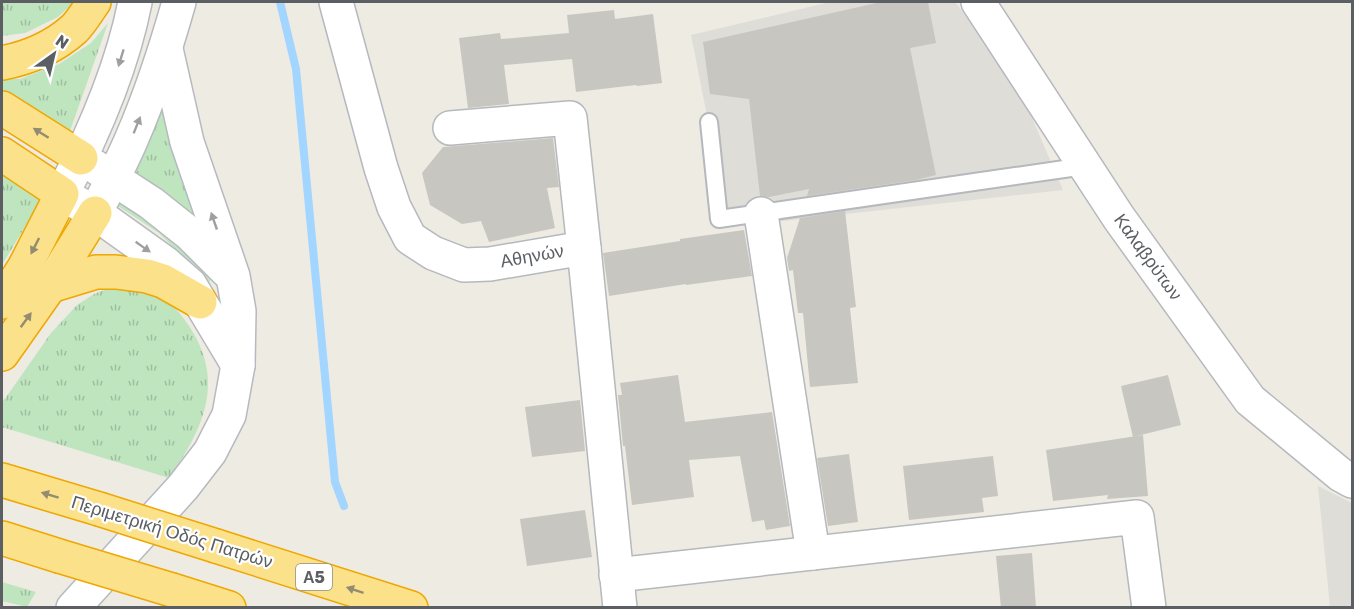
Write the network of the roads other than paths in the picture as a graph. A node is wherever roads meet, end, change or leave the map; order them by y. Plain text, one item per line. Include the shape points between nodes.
1 (94, 2) edge
2 (135, 2) edge
3 (179, 2) edge
4 (336, 2) edge
5 (978, 2) edge
6 (166, 49) junction
7 (2, 63) edge
8 (2, 108) edge
9 (709, 122) dead end
10 (450, 128) dead end
11 (2, 154) edge
12 (81, 158) junction
13 (1085, 166) junction
14 (112, 178) junction
15 (62, 194) junction
16 (95, 213) junction
17 (761, 214) junction
18 (584, 248) junction
19 (233, 276) junction
20 (50, 286) junction
21 (2, 302) edge
22 (200, 302) junction
23 (2, 354) edge
24 (237, 365) junction
25 (2, 480) edge
26 (1353, 481) edge
27 (2, 538) edge
28 (813, 553) junction
29 (616, 575) junction
30 (73, 608) edge
31 (229, 608) edge
32 (411, 608) edge
33 (620, 608) edge
34 (1149, 608) edge

1 - 7 highway via 75,28 49,47
2 -> 12 street via 104,107
3 - 6 street
4 - 18 street, Αθηνών via 381,168 410,238 433,253 464,265
5 - 13 street, Καλαβρύτων
14 -> 6 street via 136,129
19 -> 6 street via 187,142
12 -> 8 highway
9 - 17 lane via 719,219
10 - 18 street via 570,118
11 - 15 highway
12 - 14 street
12 - 15 street
13 - 17 lane
13 - 26 street, Καλαβρύτων via 1250,399
14 - 16 street
14 - 19 street via 152,203
15 - 16 street
15 -> 21 highway
16 - 20 highway
16 -> 22 street via 165,262 190,285
17 - 28 street
18 - 29 street, Αθηνών
19 - 24 street via 239,310
20 - 22 highway via 96,272 116,272 163,281
23 -> 20 highway
22 - 24 street
24 - 30 street via 229,415 210,452
32 -> 25 highway, Περιμετρική Οδός Πατρών / Α5, bridge
27 - 31 highway, bridge
28 - 29 street
28 - 34 street via 1137,517
29 - 33 street, Αθηνών

